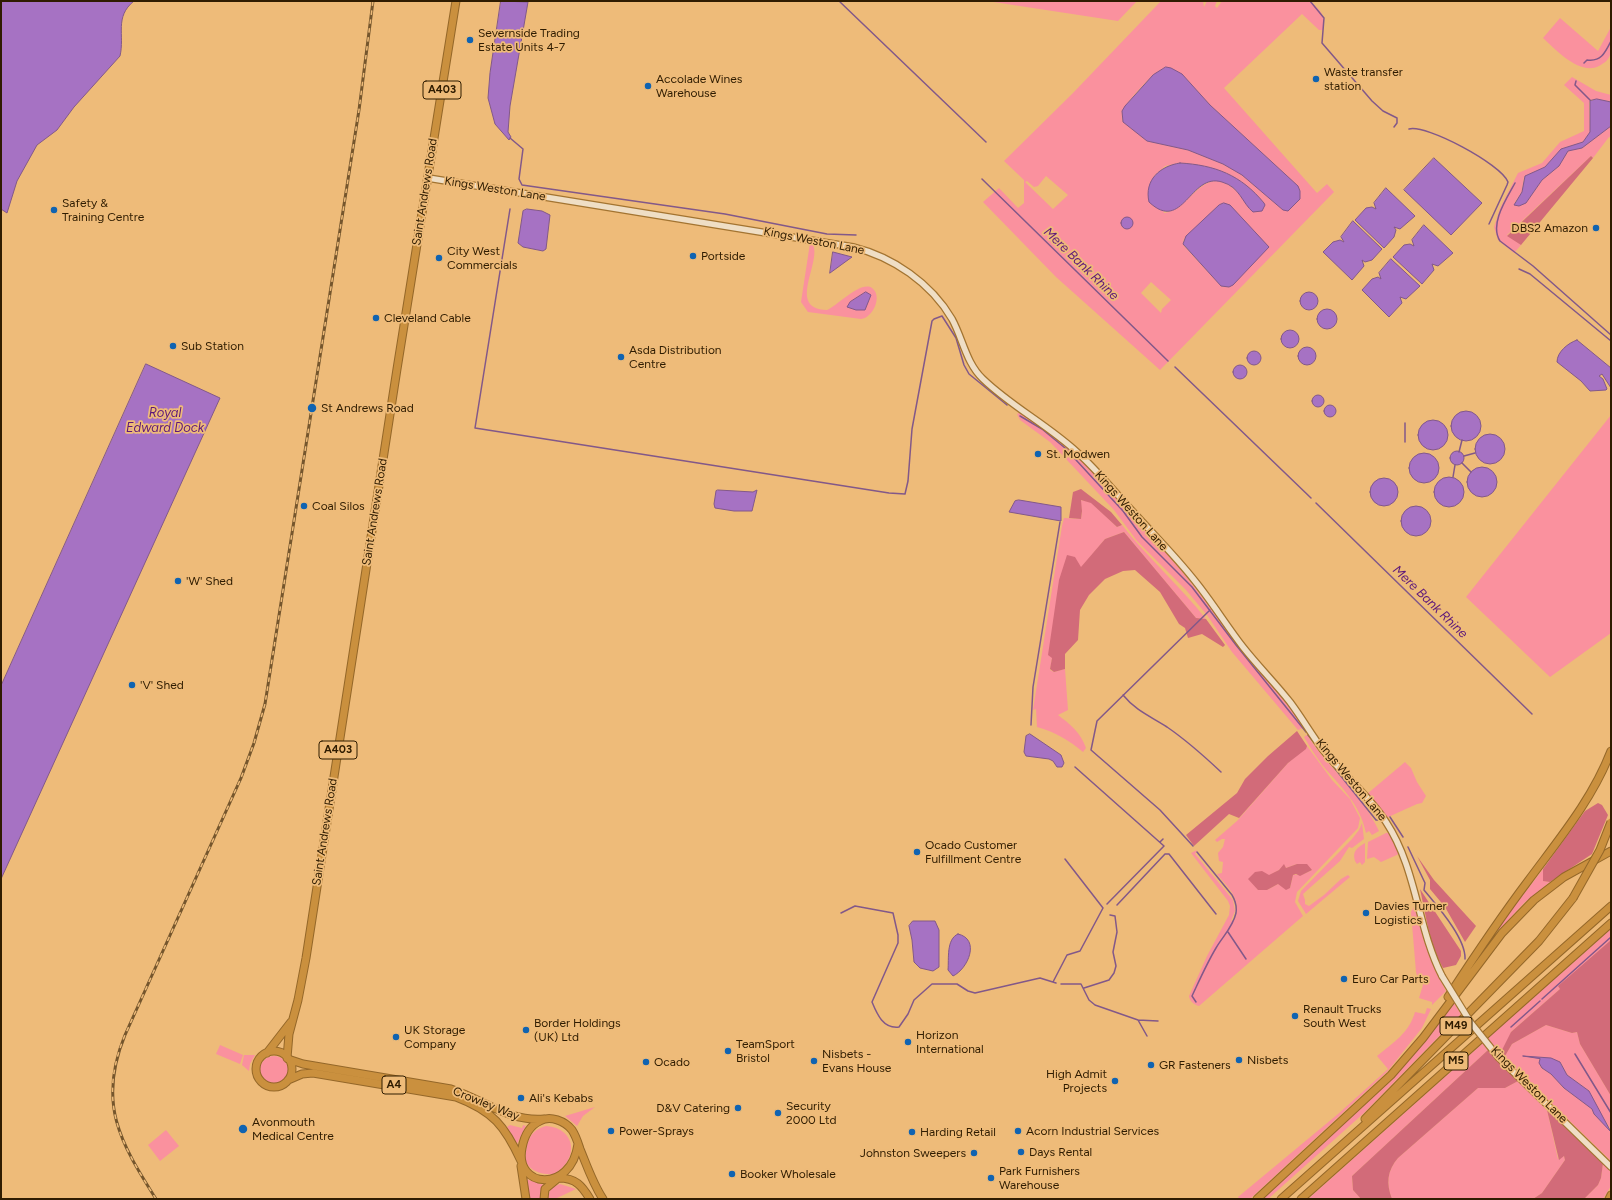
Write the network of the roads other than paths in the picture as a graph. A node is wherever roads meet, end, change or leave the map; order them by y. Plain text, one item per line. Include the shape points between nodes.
1 (456, 1) edge
2 (428, 178) junction
3 (1611, 751) edge
4 (1611, 822) edge
5 (1611, 851) edge
6 (1611, 906) edge
7 (1611, 923) edge
8 (291, 1022) junction
9 (1423, 1038) junction
10 (267, 1053) junction
11 (287, 1058) junction
12 (288, 1080) junction
13 (544, 1119) junction
14 (578, 1144) junction
15 (1334, 1150) junction
16 (521, 1162) junction
17 (1611, 1167) edge
18 (558, 1178) junction
19 (1611, 1195) edge
20 (526, 1199) edge
21 (544, 1199) edge
22 (590, 1199) edge
23 (603, 1199) edge
24 (1258, 1199) edge
25 (1281, 1199) edge
26 (1300, 1199) edge
27 (1609, 1199) edge

1 - 2 highway, Saint Andrews Road / A403
2 - 8 highway, Saint Andrews Road / A403 via 304,966
2 - 17 street, Kings Weston Lane, bridge via 853,246 888,260 913,276 933,294 952,319 971,364 980,377 1062,438 1093,468 1194,580 1323,750 1370,801 1399,845 1411,877 1424,934 1432,956 1471,1023 1499,1058
3 - 9 highway via 1579,814 1494,927
4 - 15 highway, M49, bridge via 1600,850 1573,898 1539,941
5 - 9 highway via 1564,877 1534,900 1502,933
6 - 15 highway, M5
7 - 26 highway, M5
8 - 10 highway, Saint Andrews Road / A403
8 - 11 highway, Saint Andrews Road / A403 via 286,1047
9 - 24 highway via 1374,1093
10 - 11 highway via 276,1052
10 - 12 highway via 256,1065 256,1074 260,1081 273,1087
11 - 12 highway via 292,1069
11 - 13 highway, Crowley Way / A4 via 303,1064 451,1089 520,1118
12 - 16 highway, Crowley Way / A4 via 302,1074 313,1073 456,1097 478,1106 496,1119 509,1137
13 - 14 highway via 556,1119 566,1124 573,1131
13 - 16 highway via 536,1123 526,1135
14 - 18 highway via 572,1163
14 - 23 highway
15 - 25 highway, M5
16 - 18 highway via 527,1172 537,1177 548,1180
16 - 20 highway, A4
18 - 21 highway via 545,1189
18 - 22 highway via 576,1181
19 - 27 highway

